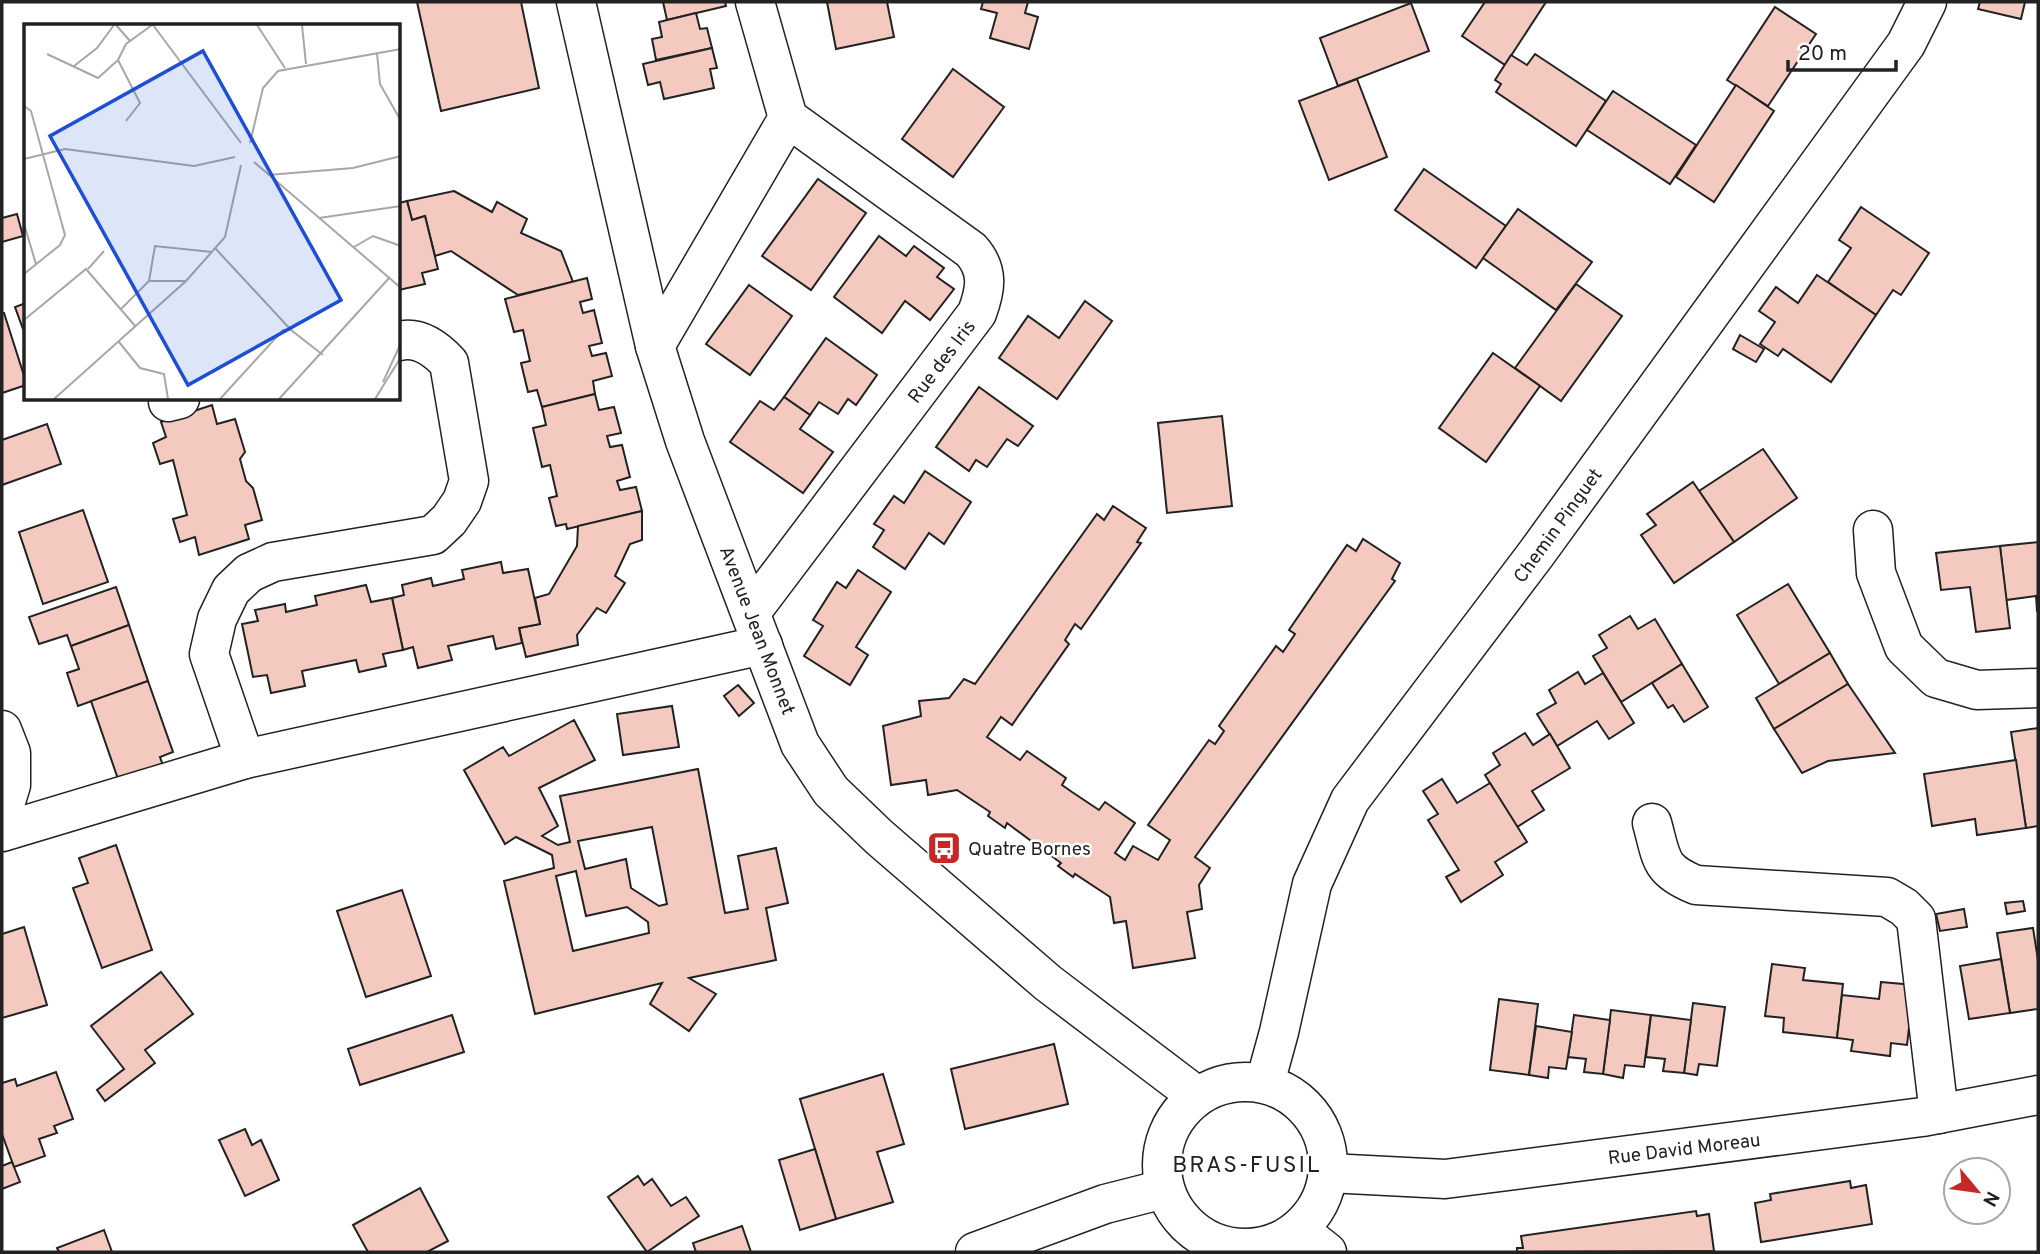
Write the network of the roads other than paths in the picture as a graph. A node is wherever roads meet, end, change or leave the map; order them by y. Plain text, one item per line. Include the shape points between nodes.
1 (576, 2) edge
2 (755, 2) edge
3 (1927, 2) edge
4 (788, 118) junction
5 (401, 340) edge
6 (655, 346) junction
7 (1873, 530) dead end
8 (758, 628) junction
9 (2038, 688) edge
10 (2, 730) edge
11 (245, 759) junction
12 (2, 814) edge
13 (1652, 823) dead end
14 (2, 832) edge
15 (1265, 1083) junction
16 (1196, 1096) junction
17 (2038, 1096) edge
18 (1939, 1114) junction
19 (1329, 1173) junction
20 (1164, 1189) junction
21 (1035, 1240) edge
22 (1313, 1241) edge
23 (1227, 1250) edge
24 (975, 1252) edge

1 - 6 street, Avenue Jean Monnet
2 - 4 street
3 - 15 street, Chemin Pinguet via 1906,44 1536,554 1350,800 1312,884
4 - 6 street
4 - 8 street, Rue des Iris via 971,250 981,261 985,277 977,313
5 - 11 street via 420,342 449,363 469,481 462,501 433,535 272,562 249,573 231,590 217,619 209,654
6 - 8 street, Avenue Jean Monnet via 685,441
7 - 9 street via 1877,573 1904,647 1936,678 1977,690
8 - 11 street
8 - 16 street, Avenue Jean Monnet via 800,744 831,791 1048,983
10 - 12 street via 11,753 11,785
11 - 14 street
13 - 18 street via 1663,865 1696,885 1887,897 1904,906 1916,919
15 - 16 street via 1227,1083
15 - 19 street via 1286,1092 1311,1114 1326,1144
16 - 20 street via 1170,1125 1161,1153
17 - 18 street, Rue David Moreau
18 - 19 street, Rue David Moreau via 1445,1179
19 - 22 street via 1317,1208
20 - 21 street via 1105,1204
20 - 23 street via 1178,1217 1204,1239
21 - 24 street
22 - 23 street

